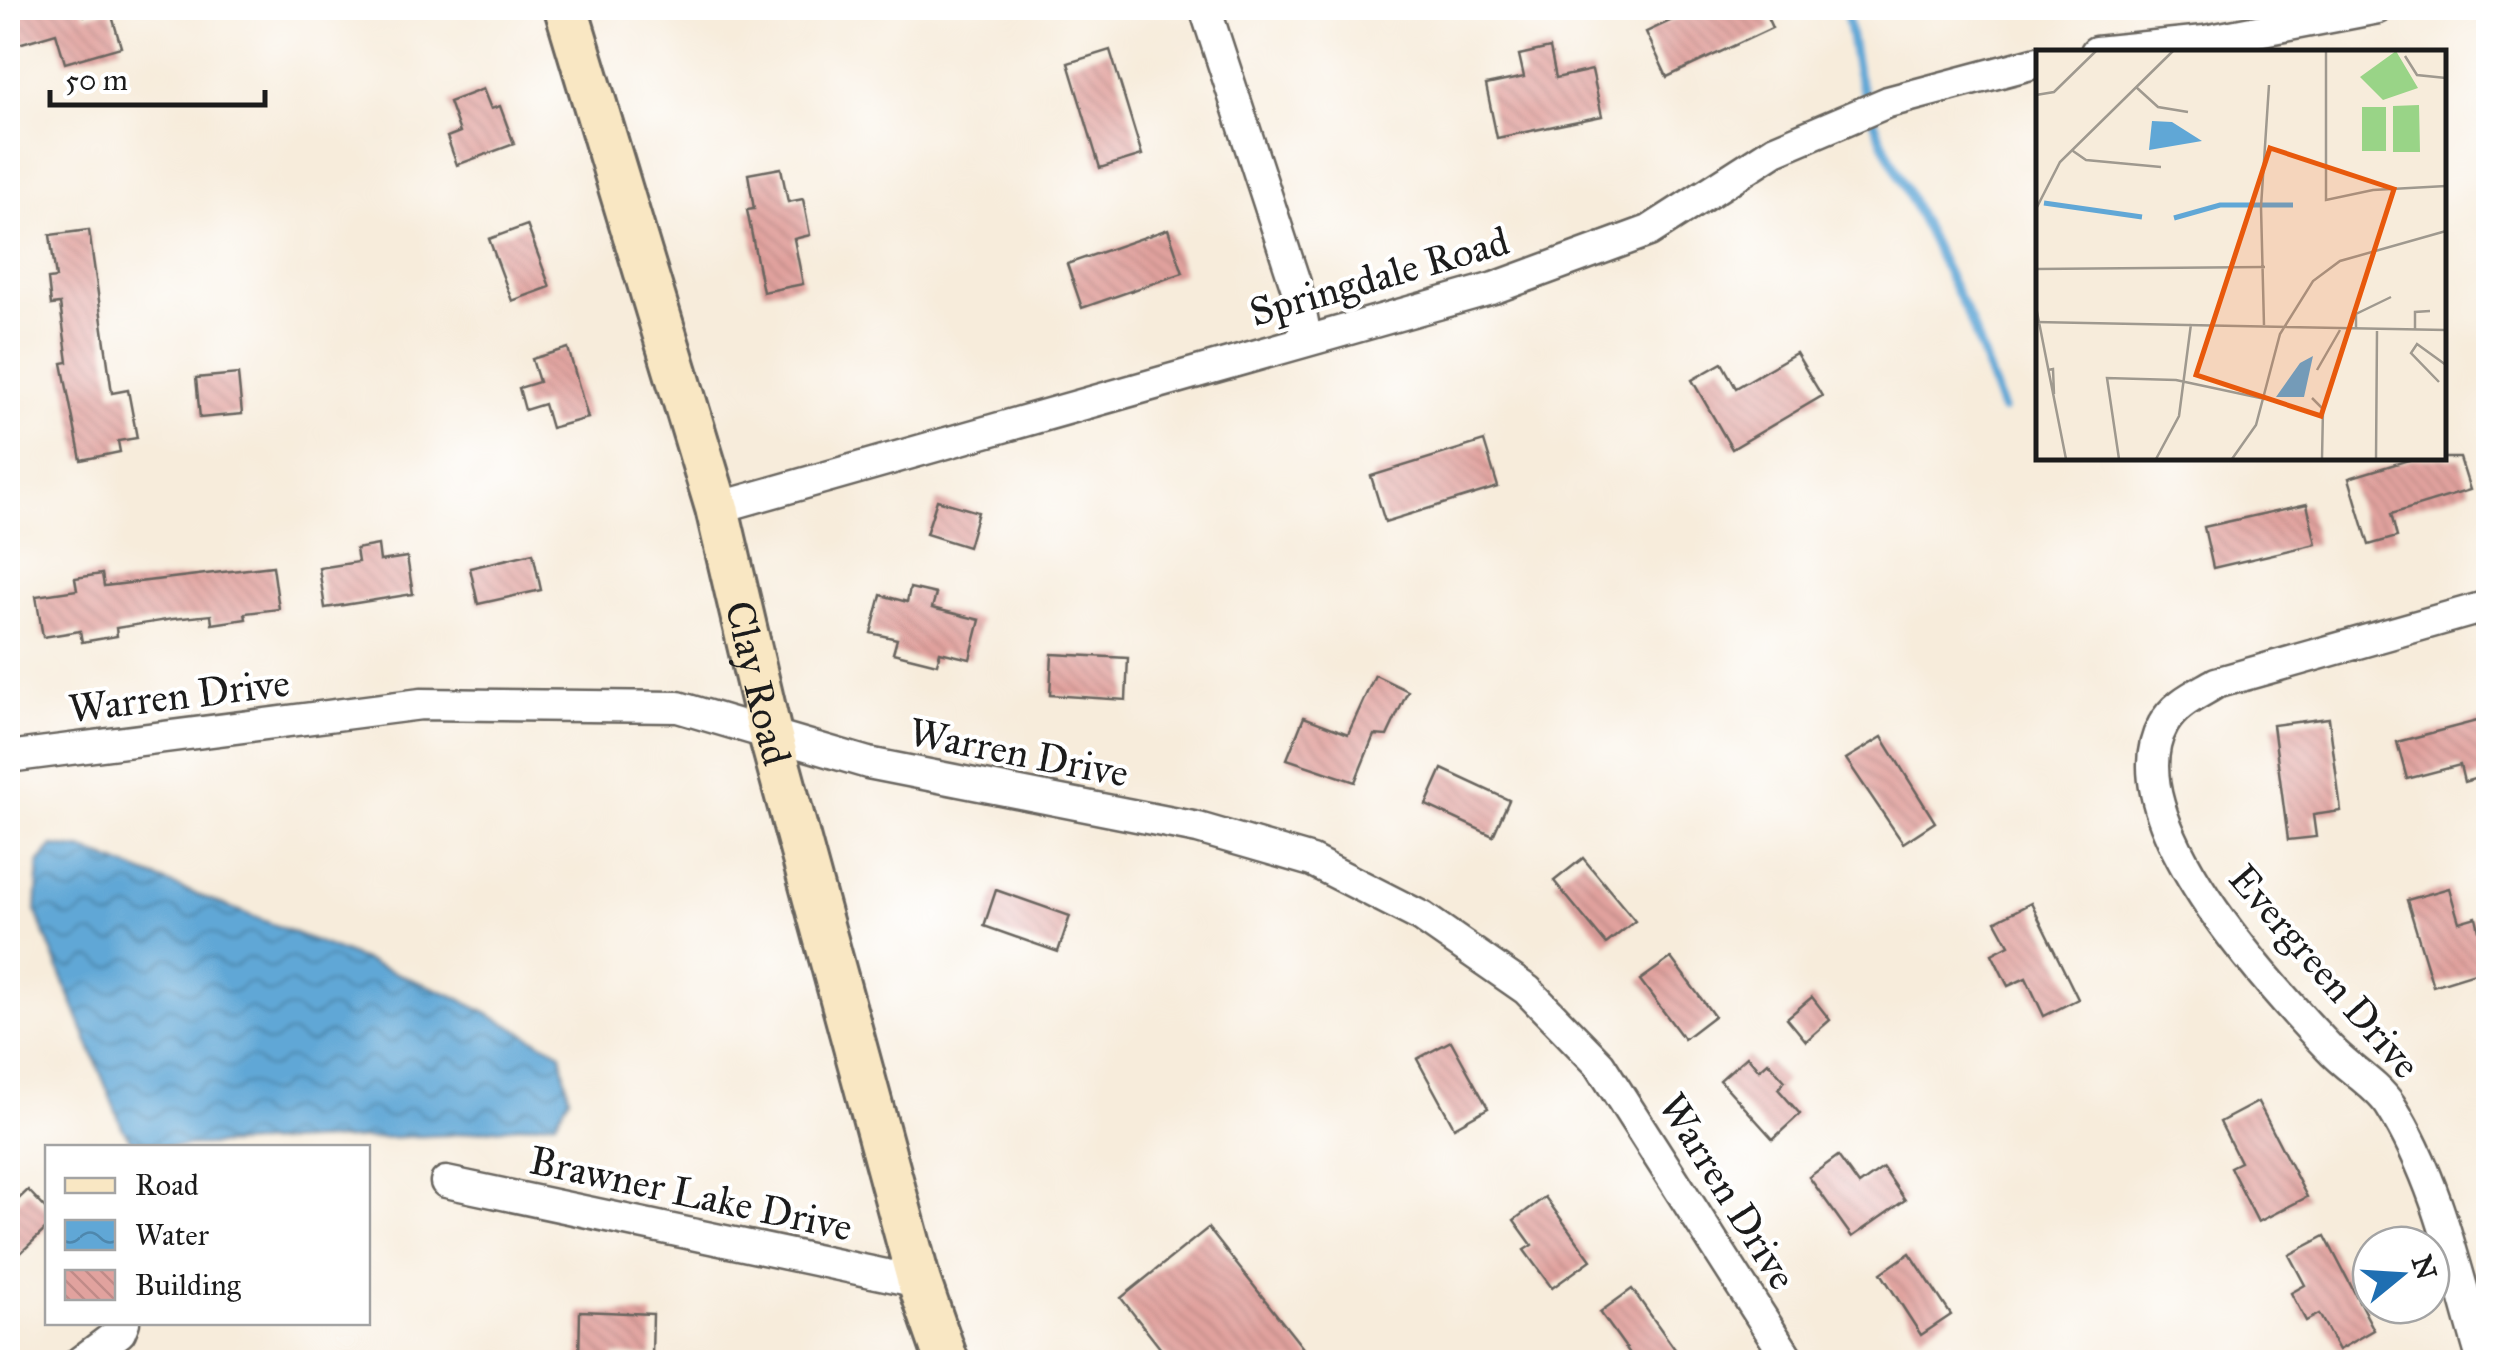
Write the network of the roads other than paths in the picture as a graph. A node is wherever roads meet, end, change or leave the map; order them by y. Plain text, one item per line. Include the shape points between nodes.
1 (566, 8) edge
2 (1205, 8) edge
3 (2378, 8) edge
4 (2116, 50) edge
5 (2036, 63) edge
6 (1306, 338) junction
7 (717, 508) junction
8 (2488, 606) edge
9 (770, 734) junction
10 (8, 756) edge
11 (446, 1182) dead end
12 (920, 1282) junction
13 (123, 1325) edge
14 (80, 1362) edge
15 (947, 1362) edge
16 (1790, 1362) edge
17 (2483, 1362) edge

1 - 7 street, Clay Road
2 - 6 street via 1296,286
3 - 4 street via 2206,41
5 - 6 street, Springdale Road via 1888,102 1775,150 1632,238 1494,288
6 - 7 street, Springdale Road
7 - 9 street, Clay Road
8 - 17 street, Evergreen Drive via 2216,683 2176,707 2162,726 2154,790 2179,857 2215,912 2330,1050 2388,1102 2421,1163
9 - 10 street, Warren Drive via 678,707 421,704
9 - 12 street, Clay Road
9 - 16 street, Warren Drive via 868,764 1198,828 1312,861 1422,917 1527,990 1600,1065
11 - 12 street, Brawner Lake Drive
12 - 15 street, Clay Road
13 - 14 street

